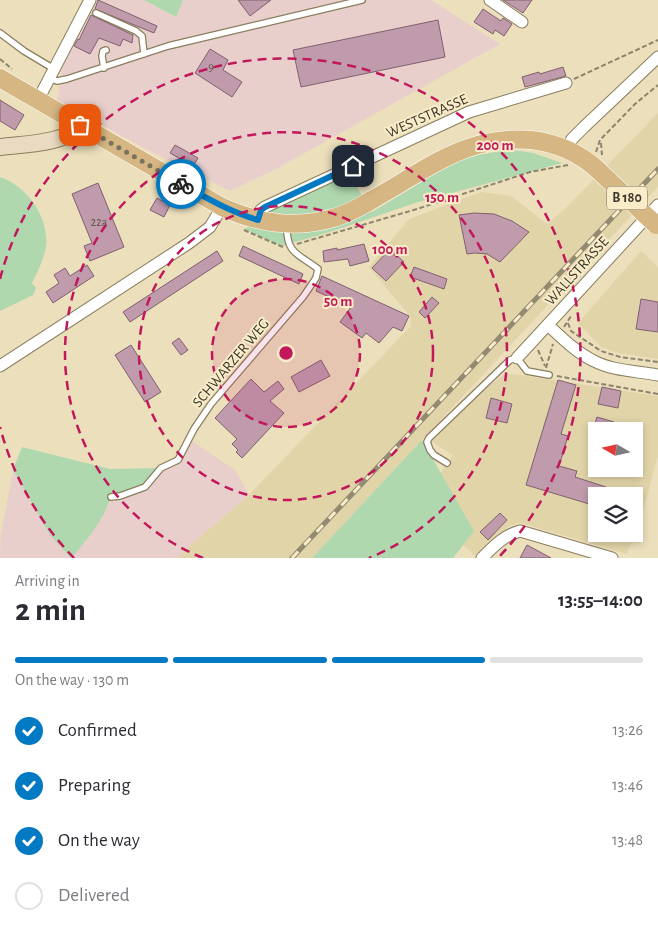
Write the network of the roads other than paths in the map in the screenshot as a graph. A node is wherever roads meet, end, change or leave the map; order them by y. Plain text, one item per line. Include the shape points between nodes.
1 (90, 0) edge
2 (362, 0) edge
3 (490, 0) edge
4 (96, 13) dead end
5 (522, 22) dead end
6 (0, 33) edge
7 (106, 50) dead end
8 (144, 54) junction
9 (658, 57) edge
10 (104, 68) junction
11 (51, 74) junction
12 (0, 78) edge
13 (566, 83) road end
14 (38, 100) junction
15 (80, 125) junction
16 (0, 148) edge
17 (566, 159) junction
18 (658, 205) edge
19 (222, 207) junction
20 (258, 220) junction
21 (287, 224) junction
22 (657, 226) edge
23 (548, 325) junction
24 (517, 358) junction
25 (0, 366) edge
26 (549, 375) road end
27 (658, 375) edge
28 (447, 463) dead end
29 (111, 497) dead end
30 (482, 558) edge
31 (612, 558) edge

1 - 11 street
2 - 8 lane via 222,32
3 - 5 street
4 - 8 lane via 136,30 142,36
6 - 11 lane
7 - 10 lane via 102,56
8 - 10 lane
9 - 17 street via 572,139
10 - 11 lane via 57,81
11 - 14 street
12 - 14 main road, B 180
13 - 20 street, WESTSTRASSE via 469,112 265,207
14 - 15 main road, B 180
15 - 16 street via 74,133 62,138
15 - 19 main road, B 180
17 - 21 main road, B 180 via 552,144 523,140 475,144 440,160 347,213 318,222
17 - 22 main road, B 180, bridge via 581,156 600,166
18 - 23 street, WALLSTRASSE
19 - 20 main road, B 180
19 - 25 street via 210,227 189,243
20 - 21 main road, B 180
21 - 29 lane, SCHWARZER WEG via 289,246 318,269 316,278 211,404 178,460 161,468 145,487
23 - 24 street, WALLSTRASSE
23 - 27 street via 594,361
24 - 26 lane via 527,371
24 - 28 lane via 510,360 427,442 434,455
30 - 31 street via 498,542 520,531

